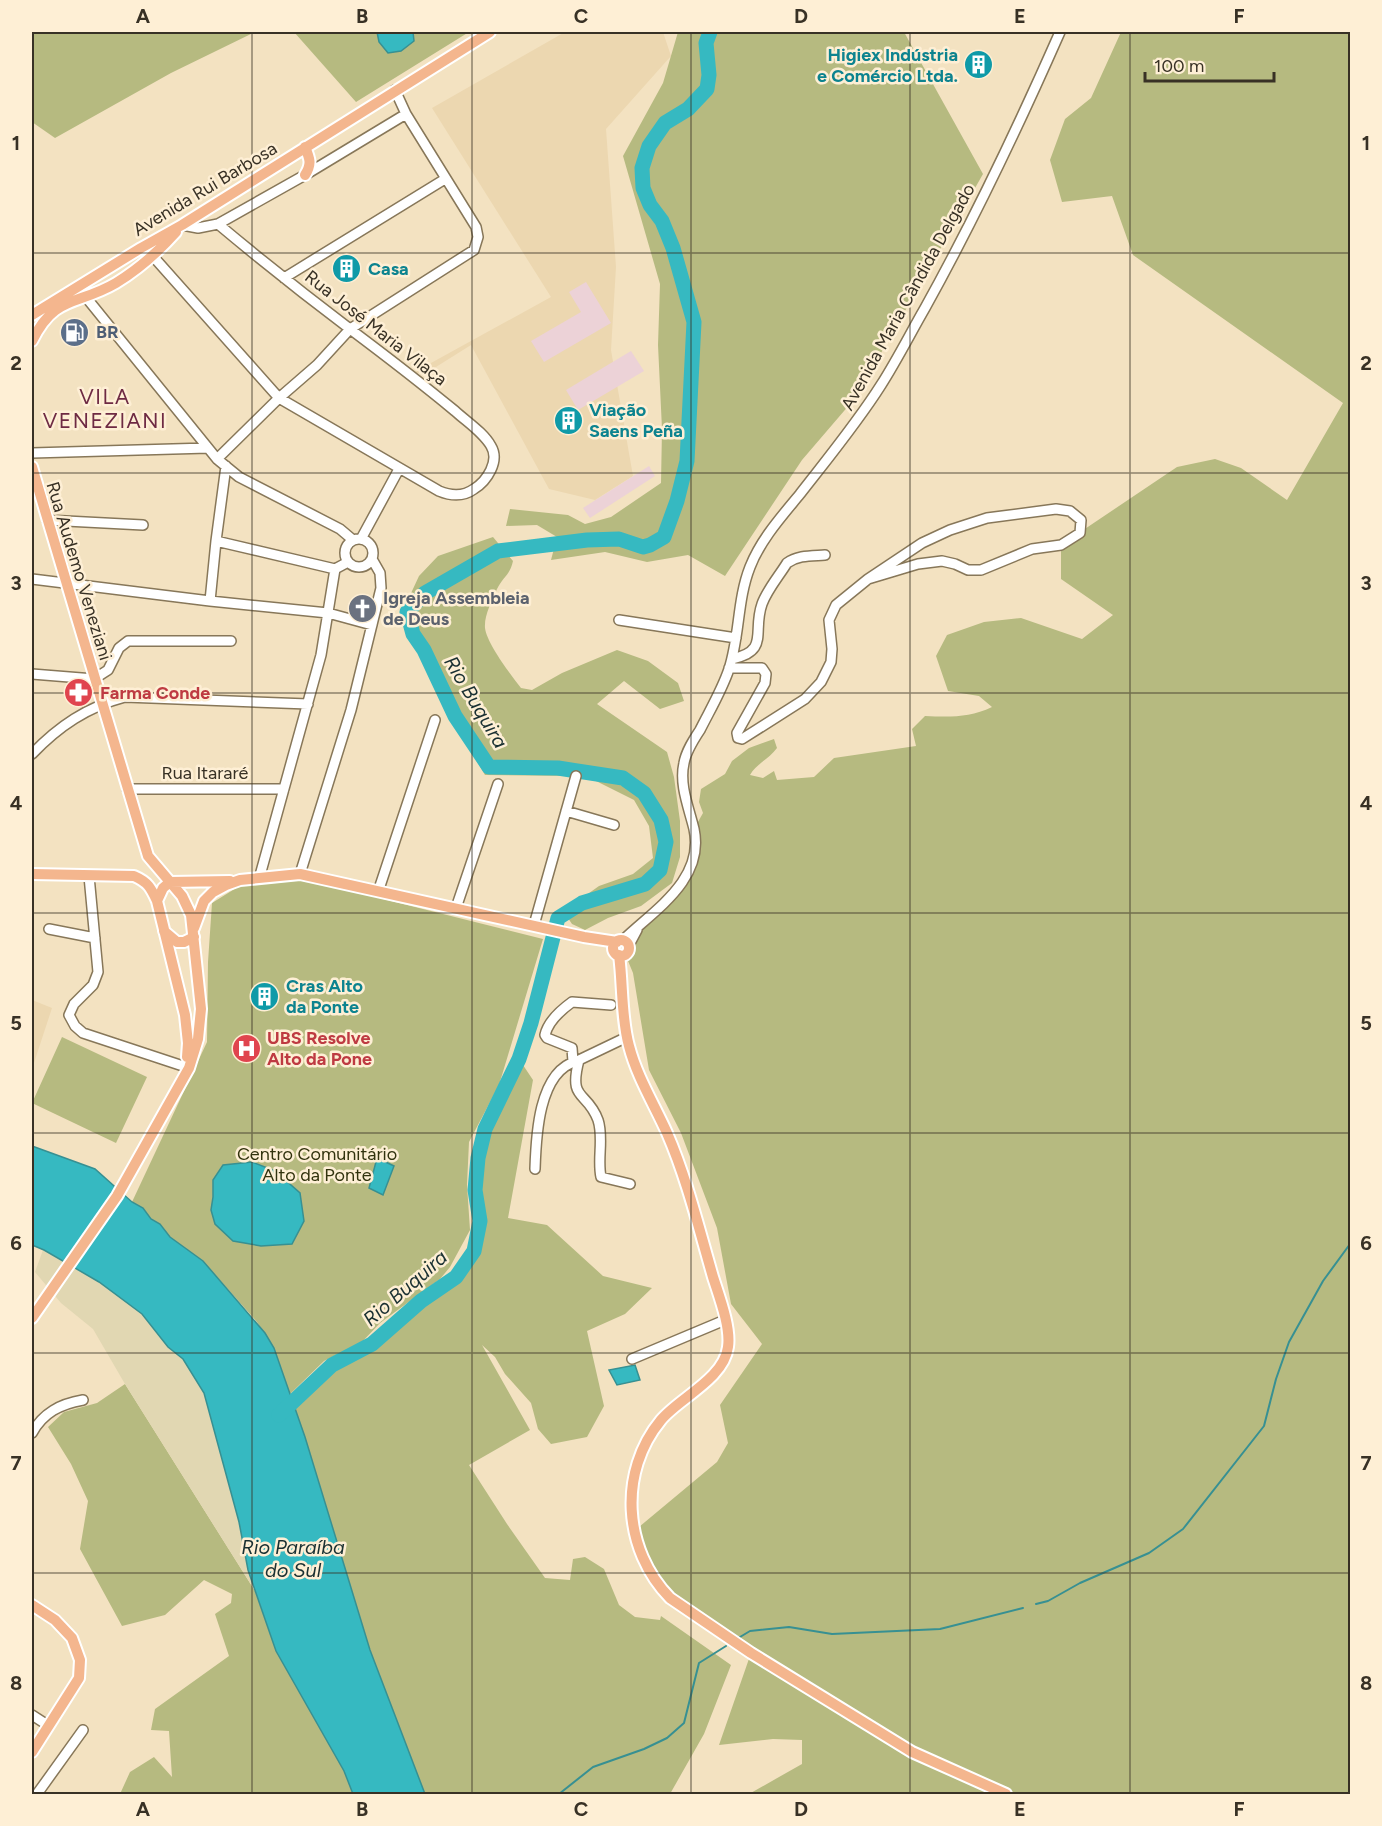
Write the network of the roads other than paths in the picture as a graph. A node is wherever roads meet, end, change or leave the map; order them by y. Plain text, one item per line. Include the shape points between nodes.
1 (490, 32) edge
2 (1060, 32) edge
3 (394, 90) junction
4 (406, 114) junction
5 (305, 147) junction
6 (305, 175) junction
7 (445, 179) junction
8 (218, 224) junction
9 (182, 225) junction
10 (141, 248) junction
11 (153, 257) junction
12 (284, 278) junction
13 (85, 296) junction
14 (32, 315) edge
15 (350, 329) junction
16 (32, 341) edge
17 (279, 398) junction
18 (208, 448) junction
19 (32, 453) edge
20 (217, 459) junction
21 (226, 466) junction
22 (32, 467) edge
23 (399, 469) junction
24 (47, 520) junction
25 (143, 525) dead end
26 (357, 539) junction
27 (216, 541) junction
28 (825, 555) dead end
29 (372, 559) junction
30 (348, 562) junction
31 (335, 569) junction
32 (32, 579) edge
33 (868, 579) junction
34 (66, 584) junction
35 (210, 601) junction
36 (328, 613) junction
37 (619, 620) dead end
38 (372, 625) junction
39 (736, 638) junction
40 (231, 641) dead end
41 (730, 664) junction
42 (32, 674) edge
43 (94, 679) junction
44 (102, 703) junction
45 (308, 704) junction
46 (435, 720) dead end
47 (32, 754) edge
48 (576, 776) dead end
49 (498, 784) dead end
50 (127, 789) junction
51 (284, 789) junction
52 (566, 811) junction
53 (614, 825) dead end
54 (148, 856) junction
55 (32, 874) edge
56 (300, 874) junction
57 (89, 876) junction
58 (134, 876) junction
59 (259, 879) junction
60 (240, 880) junction
61 (170, 882) junction
62 (378, 892) junction
63 (157, 901) junction
64 (456, 908) junction
65 (539, 926) junction
66 (49, 929) dead end
67 (164, 930) junction
68 (194, 933) junction
69 (94, 938) junction
70 (621, 948) junction
71 (611, 1005) dead end
72 (627, 1037) junction
73 (576, 1061) junction
74 (187, 1069) junction
75 (535, 1169) dead end
76 (630, 1184) dead end
77 (32, 1318) edge
78 (725, 1320) junction
79 (632, 1359) dead end
80 (83, 1400) dead end
81 (32, 1433) edge
82 (32, 1605) edge
83 (32, 1715) edge
84 (49, 1726) junction
85 (83, 1730) dead end
86 (32, 1752) edge
87 (37, 1794) edge
88 (1006, 1794) edge

1 - 3 main road, Avenida Rui Barbosa
2 - 39 street, Avenida Maria Cândida Delgado via 961,244 882,383 758,550 740,601
3 - 4 street
3 - 5 main road, Avenida Rui Barbosa
4 - 6 street
4 - 7 street
5 - 6 main road via 310,162
5 - 9 main road, Avenida Rui Barbosa
6 - 8 street
7 - 12 street
7 - 15 street via 476,227 474,250
8 - 9 street via 198,228
8 - 12 street, Rua José Maria Vilaça
9 - 10 main road, Avenida Rui Barbosa
9 - 11 main road
10 - 11 street
10 - 14 main road, Avenida Rui Barbosa
11 - 13 main road via 117,282
11 - 17 street
12 - 15 street, Rua José Maria Vilaça
13 - 16 main road via 52,311
13 - 18 street
15 - 17 street
15 - 23 street, Rua José Maria Vilaça via 475,428 494,454 491,470 476,488 463,494 439,491
17 - 20 street
17 - 23 street
18 - 19 street
18 - 20 street
20 - 21 street
21 - 26 street
21 - 27 street
22 - 24 main road, Rua Audemo Veneziani
23 - 26 street
24 - 25 street
24 - 34 main road, Rua Audemo Veneziani
26 - 29 street via 371,546
26 - 30 street via 344,550
27 - 31 street
27 - 35 street
28 - 41 street via 787,563 763,602 756,645
29 - 30 street via 361,567
29 - 38 street via 380,573 381,588
30 - 31 street
31 - 36 street
32 - 34 street
33 - 33 street via 922,543 974,521 1056,509 1070,511 1081,520 1080,534 1066,543 1032,549 981,570 942,561
33 - 41 street via 840,601 830,615 832,656 821,682 805,699 742,739 737,733 766,674 762,668
34 - 35 street
34 - 43 main road, Rua Audemo Veneziani
35 - 36 street
36 - 38 street
36 - 45 street
37 - 39 street
38 - 56 street via 351,710
39 - 41 street, Avenida Maria Cândida Delgado
40 - 43 street via 128,641 119,648 108,670
41 - 70 street, Avenida Maria Cândida Delgado via 684,762 684,786 695,836 691,869 680,887 643,920
42 - 43 street
43 - 44 main road, Rua Audemo Veneziani
44 - 45 street via 125,697
44 - 47 street via 55,731
44 - 50 main road, Rua Audemo Veneziani
45 - 51 street
46 - 62 street
48 - 52 street
49 - 64 street
50 - 51 street, Rua Itararé
50 - 54 main road, Rua Audemo Veneziani
51 - 59 street
52 - 53 street
52 - 65 street
54 - 58 main road via 145,869
54 - 61 main road, Rua Audemo Veneziani
55 - 57 main road
56 - 59 main road
56 - 62 main road
57 - 58 main road
57 - 69 street
58 - 63 main road, Rua Audemo Veneziani via 146,881
59 - 60 main road
60 - 61 main road
60 - 68 main road via 213,892 204,901
61 - 63 main road
61 - 68 main road, Rua Audemo Veneziani via 188,906
62 - 64 main road
63 - 67 main road, Rua Audemo Veneziani
64 - 65 main road
65 - 70 main road
66 - 69 street
67 - 68 main road via 177,942 184,942
67 - 74 main road, Rua Audemo Veneziani via 185,1015
68 - 74 main road, Rua Audemo Veneziani via 201,1009 198,1039
69 - 74 street via 98,972 93,985 70,1010 75,1026 83,1033
70 - 72 main road
71 - 73 street via 572,1002 547,1028 547,1038 572,1048
72 - 73 street
72 - 78 main road via 639,1077 667,1134 688,1191
73 - 75 street via 559,1073 543,1101
73 - 76 street via 576,1088 599,1124 600,1175
74 - 77 main road, Rua Audemo Veneziani via 117,1196
78 - 79 street
78 - 88 main road via 729,1340 725,1358 703,1386 661,1420 640,1454 631,1508 633,1532 646,1566 676,1603 751,1653 912,1752
80 - 81 street via 53,1409
82 - 84 main road via 55,1620 72,1638 80,1660 79,1678
83 - 84 street
84 - 86 main road
85 - 87 street

